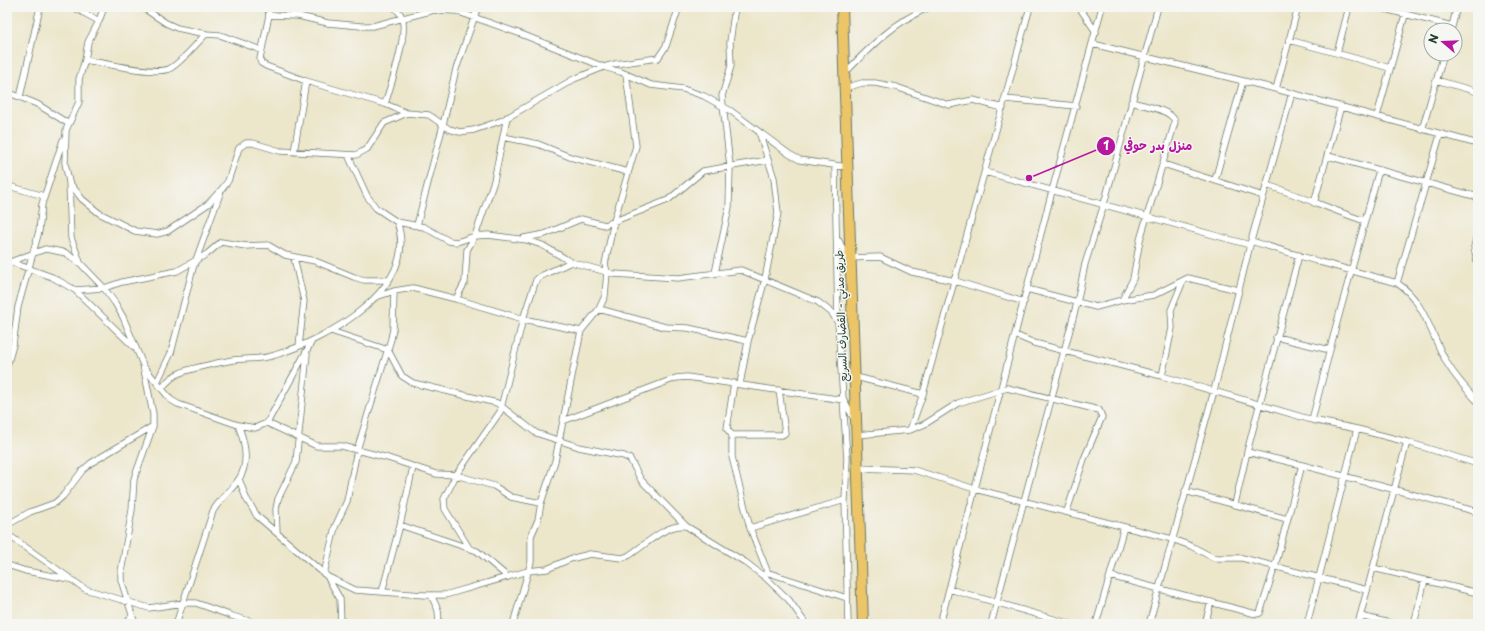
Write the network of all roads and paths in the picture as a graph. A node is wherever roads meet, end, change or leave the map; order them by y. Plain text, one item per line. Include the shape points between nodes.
1 (40, 7) edge
2 (73, 7) edge
3 (104, 7) edge
4 (142, 7) edge
5 (268, 7) edge
6 (394, 7) edge
7 (478, 7) edge
8 (679, 7) edge
9 (735, 7) edge
10 (842, 7) edge
11 (930, 7) edge
12 (1030, 7) edge
13 (1080, 7) edge
14 (1102, 7) edge
15 (1158, 7) edge
16 (1298, 7) edge
17 (1349, 7) edge
18 (1377, 7) edge
19 (1457, 7) edge
20 (269, 15) junction
21 (1405, 15) junction
22 (402, 18) junction
23 (474, 18) junction
24 (99, 21) junction
25 (1430, 22) edge
26 (1453, 22) edge
27 (1096, 32) junction
28 (206, 34) junction
29 (1289, 40) junction
30 (1093, 44) junction
31 (261, 50) junction
32 (1337, 53) junction
33 (1143, 57) junction
34 (85, 60) junction
35 (1442, 62) edge
36 (604, 67) junction
37 (1390, 68) junction
38 (845, 73) junction
39 (626, 74) junction
40 (1436, 80) junction
41 (306, 81) junction
42 (1243, 81) junction
43 (845, 88) junction
44 (1276, 89) junction
45 (7, 92) edge
46 (1478, 92) edge
47 (1292, 93) junction
48 (20, 97) junction
49 (1005, 99) junction
50 (1131, 102) junction
51 (385, 104) junction
52 (1076, 106) junction
53 (1341, 106) junction
54 (723, 107) junction
55 (1003, 108) junction
56 (407, 113) junction
57 (1377, 116) junction
58 (508, 117) junction
59 (443, 125) junction
60 (67, 127) junction
61 (1422, 130) junction
62 (759, 132) junction
63 (1440, 135) junction
64 (503, 137) junction
65 (1478, 144) edge
66 (294, 152) junction
67 (348, 155) junction
68 (1328, 156) junction
69 (768, 160) junction
70 (1164, 164) junction
71 (730, 166) junction
72 (835, 167) junction
73 (847, 167) junction
74 (1379, 170) junction
75 (628, 172) junction
76 (985, 172) junction
77 (1214, 180) junction
78 (69, 182) junction
79 (1425, 182) junction
80 (7, 183) edge
81 (1266, 186) junction
82 (222, 189) junction
83 (1052, 191) junction
84 (44, 196) junction
85 (1263, 196) junction
86 (1478, 197) edge
87 (1314, 203) junction
88 (1104, 204) junction
89 (1148, 216) junction
90 (614, 221) junction
91 (1365, 221) junction
92 (397, 222) junction
93 (417, 226) junction
94 (1478, 231) edge
95 (475, 236) junction
96 (838, 236) junction
97 (520, 239) junction
98 (1251, 243) junction
99 (34, 252) junction
100 (1299, 255) junction
101 (294, 258) junction
102 (850, 259) junction
103 (196, 260) junction
104 (8, 261) edge
105 (571, 262) junction
106 (81, 264) junction
107 (1478, 266) edge
108 (28, 268) junction
109 (1351, 270) junction
110 (607, 272) junction
111 (715, 273) junction
112 (388, 280) junction
113 (765, 280) junction
114 (955, 281) junction
115 (1183, 281) junction
116 (1397, 283) junction
117 (104, 288) junction
118 (1027, 289) junction
119 (75, 290) junction
120 (1238, 290) junction
121 (394, 291) junction
122 (376, 297) junction
123 (456, 299) junction
124 (1122, 300) junction
125 (1024, 302) junction
126 (1077, 303) junction
127 (599, 309) junction
128 (523, 319) junction
129 (838, 323) junction
130 (581, 331) junction
131 (331, 332) junction
132 (1015, 335) junction
133 (1276, 337) junction
134 (312, 341) junction
135 (748, 341) junction
136 (300, 346) junction
137 (136, 349) junction
138 (388, 350) junction
139 (1330, 350) junction
140 (307, 351) junction
141 (1064, 351) junction
142 (143, 365) junction
143 (7, 366) edge
144 (1162, 376) junction
145 (856, 377) junction
146 (157, 382) junction
147 (737, 384) junction
148 (162, 388) junction
149 (1001, 389) junction
150 (779, 390) junction
151 (1214, 391) junction
152 (923, 394) junction
153 (1052, 398) junction
154 (844, 400) junction
155 (1478, 402) edge
156 (1259, 404) junction
157 (502, 406) junction
158 (1312, 420) junction
159 (563, 421) junction
160 (267, 423) junction
161 (238, 425) junction
162 (153, 426) junction
163 (1357, 429) junction
164 (857, 430) junction
165 (910, 430) junction
166 (732, 435) junction
167 (299, 438) junction
168 (559, 442) junction
169 (1407, 442) junction
170 (357, 450) junction
171 (1247, 452) junction
172 (1478, 464) edge
173 (1302, 465) junction
174 (413, 466) junction
175 (858, 468) junction
176 (456, 475) junction
177 (1345, 478) junction
178 (239, 479) junction
179 (975, 489) junction
180 (1394, 489) junction
181 (1184, 491) junction
182 (845, 500) junction
183 (1024, 501) junction
184 (541, 503) junction
185 (1235, 504) junction
186 (1067, 511) junction
187 (1478, 512) edge
188 (1288, 519) junction
189 (7, 525) edge
190 (400, 526) junction
191 (686, 526) junction
192 (1124, 527) junction
193 (750, 528) junction
194 (277, 533) junction
195 (7, 534) edge
196 (1172, 539) junction
197 (469, 548) junction
198 (7, 565) edge
199 (1275, 566) junction
200 (754, 568) junction
201 (1373, 568) junction
202 (528, 571) junction
203 (768, 573) junction
204 (326, 575) junction
205 (1110, 576) junction
206 (508, 577) junction
207 (1319, 577) junction
208 (71, 580) junction
209 (1425, 580) junction
210 (949, 589) junction
211 (1158, 589) junction
212 (1367, 590) junction
213 (382, 592) junction
214 (1478, 593) edge
215 (431, 596) junction
216 (847, 598) junction
217 (128, 601) junction
218 (1211, 602) junction
219 (183, 603) junction
220 (996, 603) junction
221 (132, 616) junction
222 (1360, 616) junction
223 (863, 623) edge
224 (126, 624) edge
225 (135, 624) edge
226 (176, 624) edge
227 (260, 624) edge
228 (341, 624) edge
229 (439, 624) edge
230 (513, 624) edge
231 (806, 624) edge
232 (848, 624) edge
233 (874, 624) edge
234 (940, 624) edge
235 (991, 624) edge
236 (1071, 624) edge
237 (1096, 624) edge
238 (1149, 624) edge
239 (1205, 624) edge
240 (1307, 624) edge
241 (1358, 624) edge
242 (1394, 624) edge
243 (1414, 624) edge

1 - 48 street
2 - 24 street
3 - 24 street
4 - 28 street via 177,28
5 - 20 street
6 - 22 street
7 - 23 street
8 - 36 street via 666,46 658,58
9 - 54 street via 730,42 730,66 723,89
10 - 38 highway, طريق مدني - القضارف السريع
11 - 38 street via 894,26
12 - 49 street
13 - 27 street
14 - 27 street
15 - 33 street
16 - 29 street
17 - 32 street
18 - 21 street
19 - 26 street
20 - 22 street via 298,16 349,26 373,26
20 - 31 street
21 - 25 street
21 - 37 street
22 - 23 street via 446,10
22 - 51 street via 400,51
23 - 36 street
23 - 59 street via 456,69
24 - 34 street via 88,42
27 - 30 street
28 - 31 street via 220,35
28 - 34 street via 175,64 165,70 132,68
29 - 32 street
29 - 44 street
30 - 33 street
30 - 52 street
31 - 41 street via 261,63
32 - 37 street
33 - 42 street
33 - 50 street
34 - 60 street via 79,79 79,102
35 - 40 street
36 - 39 street
36 - 58 street via 574,79
37 - 57 street
38 - 43 highway, طريق مدني - القضارف السريع
39 - 54 street via 651,85 694,92
39 - 75 street via 636,141
40 - 46 street
40 - 61 street
41 - 51 street
41 - 66 street
42 - 44 street
42 - 77 street
43 - 55 street via 875,82 896,86 949,105 973,100
43 - 73 highway, طريق مدني - القضارف السريع
44 - 47 street
45 - 48 street
47 - 53 street
47 - 81 street
48 - 60 street via 37,104
49 - 52 street
49 - 55 street
50 - 70 street via 1165,112 1175,119
50 - 88 street
51 - 56 street
52 - 83 street
53 - 57 street
53 - 68 street
54 - 62 street
54 - 71 street
55 - 76 street
56 - 59 street via 429,115
56 - 67 street via 384,123 367,149 356,155
57 - 61 street
58 - 59 street via 480,128 460,132
58 - 64 street
59 - 93 street
60 - 78 street via 64,163
60 - 84 street
61 - 63 street
62 - 69 street
62 - 72 street via 800,160
63 - 65 street
63 - 79 street
64 - 75 street via 538,144 570,157
64 - 95 street via 494,181
66 - 67 street
66 - 82 street via 246,143 240,148 228,181
67 - 92 street via 367,196 376,208
68 - 74 street
68 - 87 street
69 - 71 street
69 - 113 street via 774,178 778,214
70 - 77 street
70 - 89 street
71 - 90 street via 703,171 664,202
71 - 111 street via 729,207
72 - 73 street
72 - 96 street
73 - 102 highway, طريق مدني - القضارف السريع
74 - 79 street
74 - 91 street
75 - 90 street
76 - 83 street
76 - 114 street
77 - 85 street
78 - 82 street via 92,209 125,227 147,234 168,231 208,204
78 - 106 street via 71,238
79 - 86 street
79 - 116 street
80 - 84 street via 12,187
81 - 85 street
81 - 87 street
82 - 103 street
83 - 88 street
83 - 118 street
84 - 99 street
85 - 98 street
87 - 91 street
88 - 89 street
88 - 126 street via 1085,264
89 - 98 street
89 - 124 street via 1140,240 1133,279
90 - 97 street via 602,226 581,218 545,234
90 - 110 street via 605,264
91 - 109 street
92 - 93 street
92 - 112 street via 401,250 397,265
93 - 95 street via 424,227 449,242
94 - 107 street via 1474,247
95 - 97 street
95 - 123 street via 467,250 465,282
96 - 102 street via 844,254
96 - 129 street
97 - 105 street via 542,245
98 - 100 street
98 - 120 street
99 - 104 street
99 - 106 street via 45,249 59,251
99 - 108 street
100 - 109 street
100 - 133 street
101 - 103 street via 268,245 246,246 221,242
101 - 112 street via 315,261 364,280
101 - 136 street via 304,302
102 - 114 street via 880,257 912,272
102 - 145 highway, طريق مدني - القضارف السريع
103 - 117 street via 186,268
103 - 146 street via 171,353
104 - 108 street
105 - 110 street
105 - 128 street via 536,280
106 - 117 street
108 - 119 street via 52,277
108 - 143 street
109 - 116 street
109 - 139 street
110 - 111 street via 678,278
110 - 127 street via 605,296
111 - 113 street via 741,270
112 - 122 street
113 - 129 street via 818,302 832,313
113 - 135 street
114 - 125 street
114 - 152 street
115 - 120 street via 1190,278
115 - 124 street via 1154,296
115 - 144 street via 1172,310 1172,328
116 - 155 street via 1418,303 1447,364
117 - 119 street
117 - 137 street via 123,317
118 - 125 street
118 - 126 street
119 - 137 street
120 - 151 street
121 - 122 street
121 - 123 street via 413,288
121 - 138 street via 393,329
122 - 131 street
123 - 128 street
124 - 126 street via 1101,307
125 - 132 street
126 - 141 street
127 - 130 street
127 - 135 street via 665,327 688,328
128 - 130 street
128 - 157 street
129 - 154 street
130 - 159 street
131 - 134 street
131 - 138 street
132 - 141 street
132 - 149 street
133 - 139 street
133 - 156 street
134 - 136 street
134 - 140 street
135 - 147 street
136 - 148 street via 274,356 233,360 180,373
137 - 142 street
138 - 157 street via 402,376 413,384 491,401
138 - 170 street
139 - 158 street
140 - 160 street
140 - 167 street
141 - 144 street
141 - 153 street
142 - 146 street
142 - 162 street
144 - 151 street
145 - 152 street
145 - 164 highway, طريق مدني - القضارف السريع
146 - 148 street
147 - 150 street
147 - 159 street via 694,377 676,378
147 - 166 street via 727,421 727,428
148 - 161 street via 171,400 178,404
149 - 153 street via 1011,388
149 - 165 street via 958,403 925,424
149 - 179 street
150 - 154 street
150 - 166 street via 785,432 782,435
151 - 156 street
151 - 181 street
152 - 165 street
153 - 183 street
153 - 186 street via 1099,410 1102,417 1084,459
154 - 164 street
154 - 182 street via 847,459
156 - 158 street
156 - 171 street
157 - 168 street via 528,428
157 - 176 street
158 - 163 street
159 - 168 street
160 - 161 street via 255,428
160 - 167 street
161 - 178 street via 246,451
162 - 189 street via 91,463 55,503 30,512
162 - 217 street via 134,479 132,510 121,572
163 - 169 street
163 - 177 street
164 - 165 street
164 - 175 highway, طريق مدني - القضارف السريع
166 - 193 street via 732,456
167 - 170 street via 317,446 338,445
167 - 194 street via 296,462 277,504
168 - 184 street via 553,470
168 - 191 street via 630,459 641,480
169 - 172 street
169 - 180 street
170 - 174 street
170 - 204 street via 347,501 336,527
171 - 173 street
171 - 185 street
173 - 177 street
173 - 188 street
174 - 176 street via 436,474
174 - 190 street
175 - 179 street via 914,470
175 - 223 highway, طريق مدني - القضارف السريع
176 - 184 street via 498,488 512,496
176 - 197 street via 443,504
177 - 180 street
177 - 207 street
178 - 194 street via 250,507
178 - 219 street via 213,511
179 - 183 street
179 - 210 street
180 - 187 street
180 - 201 street
181 - 185 street
181 - 196 street
182 - 193 street
182 - 216 street
183 - 186 street
183 - 220 street
184 - 202 street via 538,520 531,536 531,562
185 - 188 street
186 - 192 street
188 - 199 street
190 - 197 street
190 - 213 street
191 - 200 street
191 - 202 street via 668,528 622,558 590,554 547,569
192 - 196 street
192 - 205 street
193 - 203 street
194 - 204 street
195 - 208 street
196 - 199 street via 1214,558 1242,558
196 - 211 street
197 - 206 street via 482,555
198 - 208 street
199 - 207 street
199 - 218 street via 1260,613
200 - 203 street
200 - 231 street via 789,600
201 - 209 street
201 - 212 street
202 - 206 street
202 - 230 street
203 - 216 street
204 - 213 street via 355,590
204 - 228 street via 340,599
205 - 211 street
205 - 237 street
206 - 215 street via 445,595
207 - 212 street
207 - 240 street
208 - 217 street via 85,589
209 - 214 street
209 - 243 street
210 - 220 street
210 - 234 street
211 - 218 street
211 - 238 street
212 - 222 street
213 - 215 street
215 - 229 street via 438,610
216 - 232 street
217 - 219 street via 149,608
217 - 221 street
218 - 239 street
219 - 226 street
219 - 227 street via 196,603
220 - 235 street
220 - 236 street
221 - 224 street
221 - 225 street
222 - 241 street
222 - 242 street
223 - 233 street

